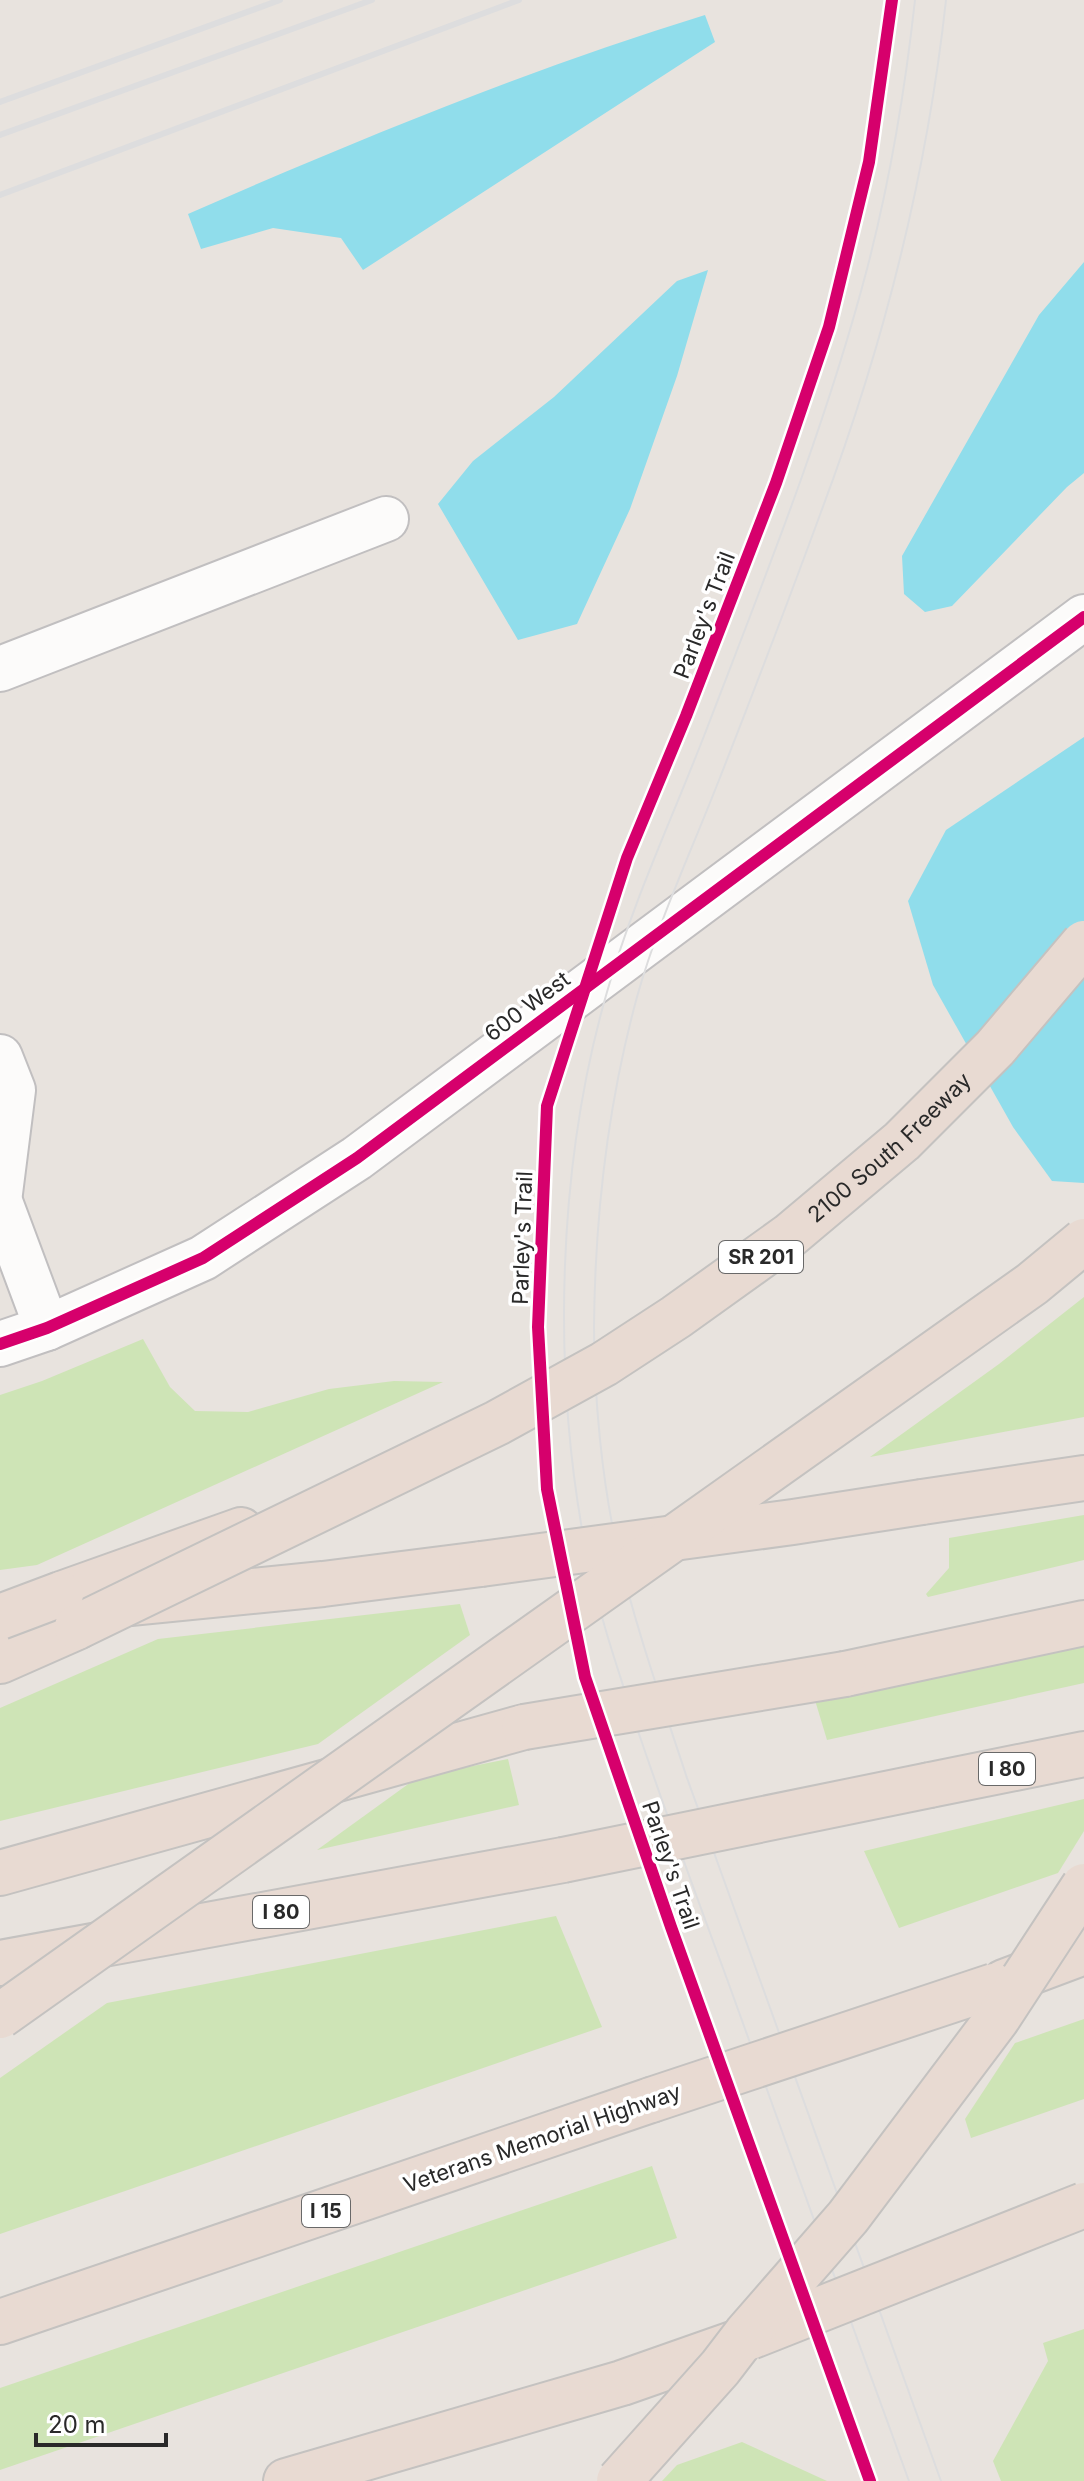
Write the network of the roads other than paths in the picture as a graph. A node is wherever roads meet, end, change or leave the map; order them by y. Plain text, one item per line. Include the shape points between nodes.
1 (386, 519) dead end
2 (1084, 617) edge
3 (0, 669) edge
4 (1084, 943) edge
5 (0, 1057) edge
6 (0, 1193) edge
7 (0, 1202) edge
8 (1084, 1241) edge
9 (47, 1328) junction
10 (0, 1344) edge
11 (1084, 1478) edge
12 (371, 1483) junction
13 (0, 1616) edge
14 (1084, 1623) edge
15 (0, 1661) edge
16 (1084, 1754) edge
17 (0, 1873) edge
18 (1084, 1886) edge
19 (1084, 1952) edge
20 (0, 1963) edge
21 (0, 2016) edge
22 (1084, 2205) edge
23 (0, 2322) edge
24 (622, 2383) junction
25 (286, 2481) edge
26 (381, 2481) edge
27 (619, 2481) edge

1 - 3 street
2 - 9 street, 600 West via 357,1158 203,1258
4 - 12 highway, 2100 South Freeway / SR 201, bridge via 966,1078 902,1141 789,1236 604,1364
5 - 6 street via 13,1090
7 - 9 street
8 - 21 highway, bridge via 1032,1284
9 - 10 street, 600 West
11 - 13 highway, bridge via 481,1564
12 - 13 highway, bridge
12 - 15 highway, bridge
14 - 17 highway, bridge via 845,1674 524,1727
16 - 20 highway, I 80, bridge via 563,1860
18 - 27 highway, bridge via 997,2019 848,2217
19 - 23 highway, Veterans Memorial Highway / I 15, bridge
22 - 24 highway, bridge
24 - 25 highway
24 - 26 highway

